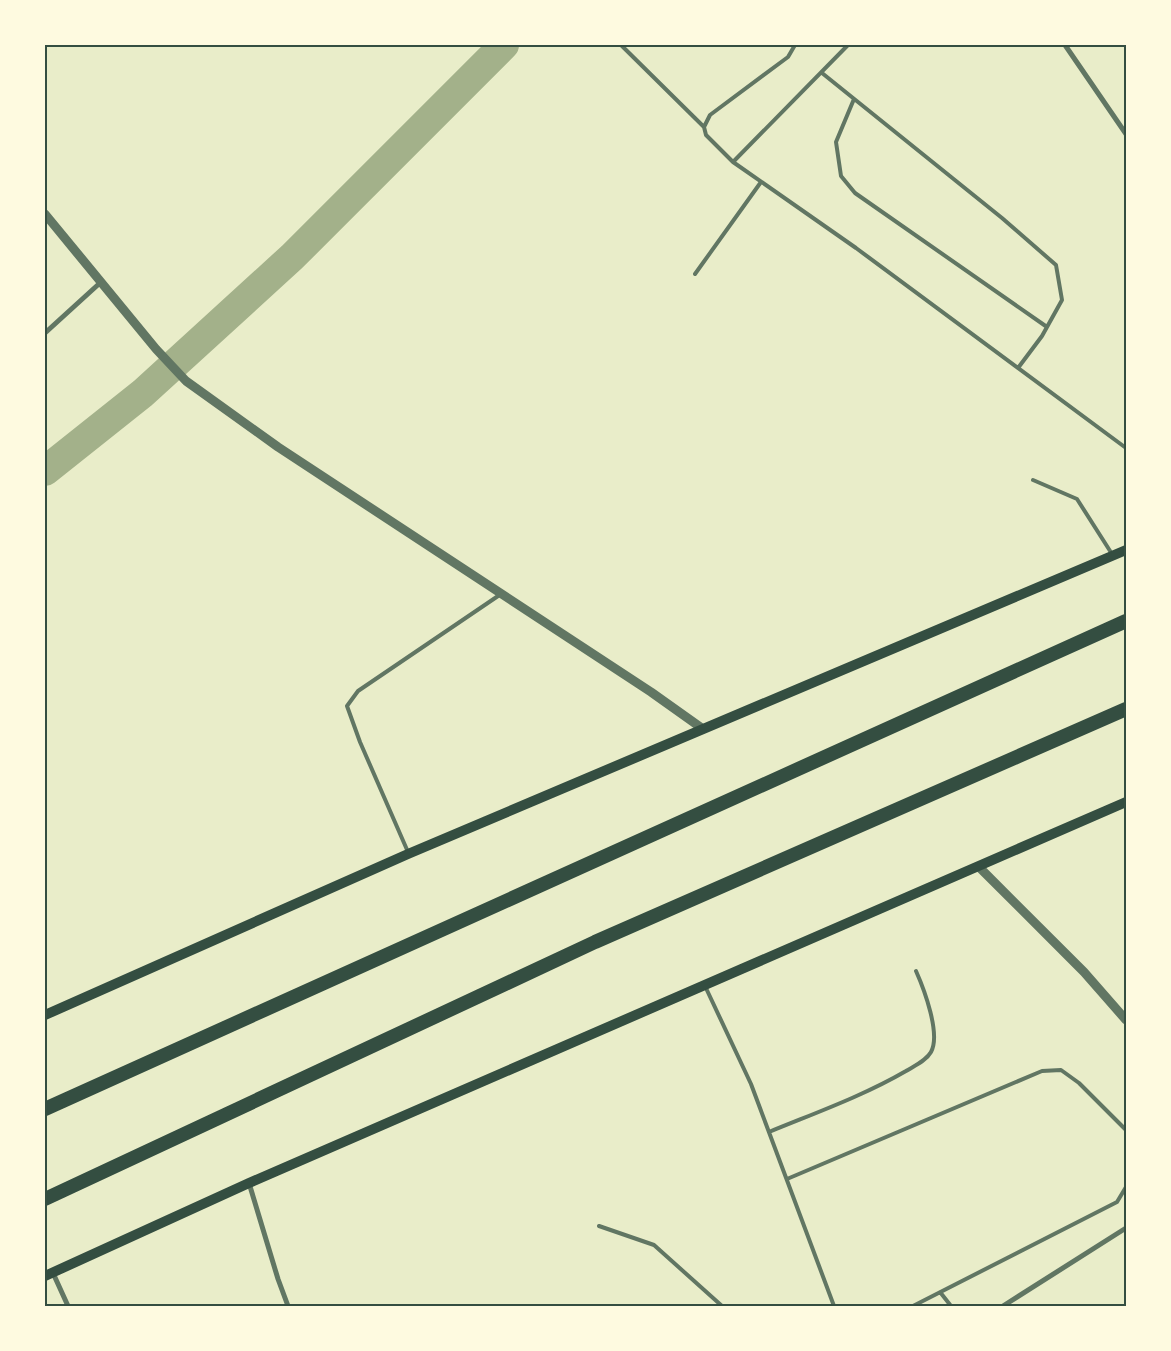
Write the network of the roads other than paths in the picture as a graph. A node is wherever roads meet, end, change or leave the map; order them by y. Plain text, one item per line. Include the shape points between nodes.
1 (621, 45) edge
2 (794, 45) edge
3 (848, 45) edge
4 (1065, 45) edge
5 (822, 73) junction
6 (854, 99) junction
7 (704, 127) junction
8 (1126, 134) edge
9 (733, 162) junction
10 (761, 182) junction
11 (45, 214) edge
12 (695, 274) dead end
13 (101, 282) junction
14 (1047, 327) junction
15 (45, 333) edge
16 (1018, 368) junction
17 (1126, 448) edge
18 (1033, 480) dead end
19 (1126, 550) edge
20 (1113, 556) junction
21 (501, 594) junction
22 (1126, 621) edge
23 (1126, 709) edge
24 (703, 729) junction
25 (1126, 802) edge
26 (408, 854) junction
27 (979, 867) junction
28 (916, 971) dead end
29 (704, 986) junction
30 (45, 1015) edge
31 (1126, 1020) edge
32 (45, 1109) edge
33 (1126, 1130) edge
34 (769, 1132) junction
35 (787, 1179) junction
36 (249, 1183) junction
37 (1126, 1187) edge
38 (45, 1199) edge
39 (599, 1226) dead end
40 (1126, 1228) edge
41 (49, 1275) edge
42 (940, 1292) junction
43 (68, 1306) edge
44 (288, 1306) edge
45 (722, 1306) edge
46 (834, 1306) edge
47 (913, 1306) edge
48 (951, 1306) edge
49 (1003, 1306) edge

1 - 7 lane
2 - 7 lane via 788,57 710,115
3 - 5 lane
4 - 8 street
5 - 6 lane
5 - 9 lane
6 - 14 lane via 1056,265 1062,300
6 - 14 lane via 836,142 841,176 855,193
7 - 9 lane via 706,135
9 - 10 lane
10 - 12 lane
10 - 16 lane
11 - 13 street
13 - 15 street
13 - 21 street via 186,381 278,447
14 - 16 lane
16 - 17 lane
18 - 20 lane via 1077,499
19 - 20 main road
20 - 24 main road
21 - 24 street
21 - 26 lane via 358,691 347,706
22 - 32 highway
23 - 38 highway via 596,942
24 - 26 main road
25 - 27 main road
26 - 30 main road
27 - 29 main road
27 - 31 street via 1084,972
28 - 34 lane via 930,1009 934,1035 931,1052 919,1063 879,1086
29 - 34 lane via 751,1084
29 - 36 main road
33 - 35 lane via 1080,1083 1061,1070 1042,1071
34 - 35 lane
35 - 46 lane
36 - 41 main road
36 - 44 street
37 - 42 lane via 1117,1202
39 - 45 lane via 654,1245
40 - 49 street
41 - 43 street
42 - 47 lane
42 - 48 lane

